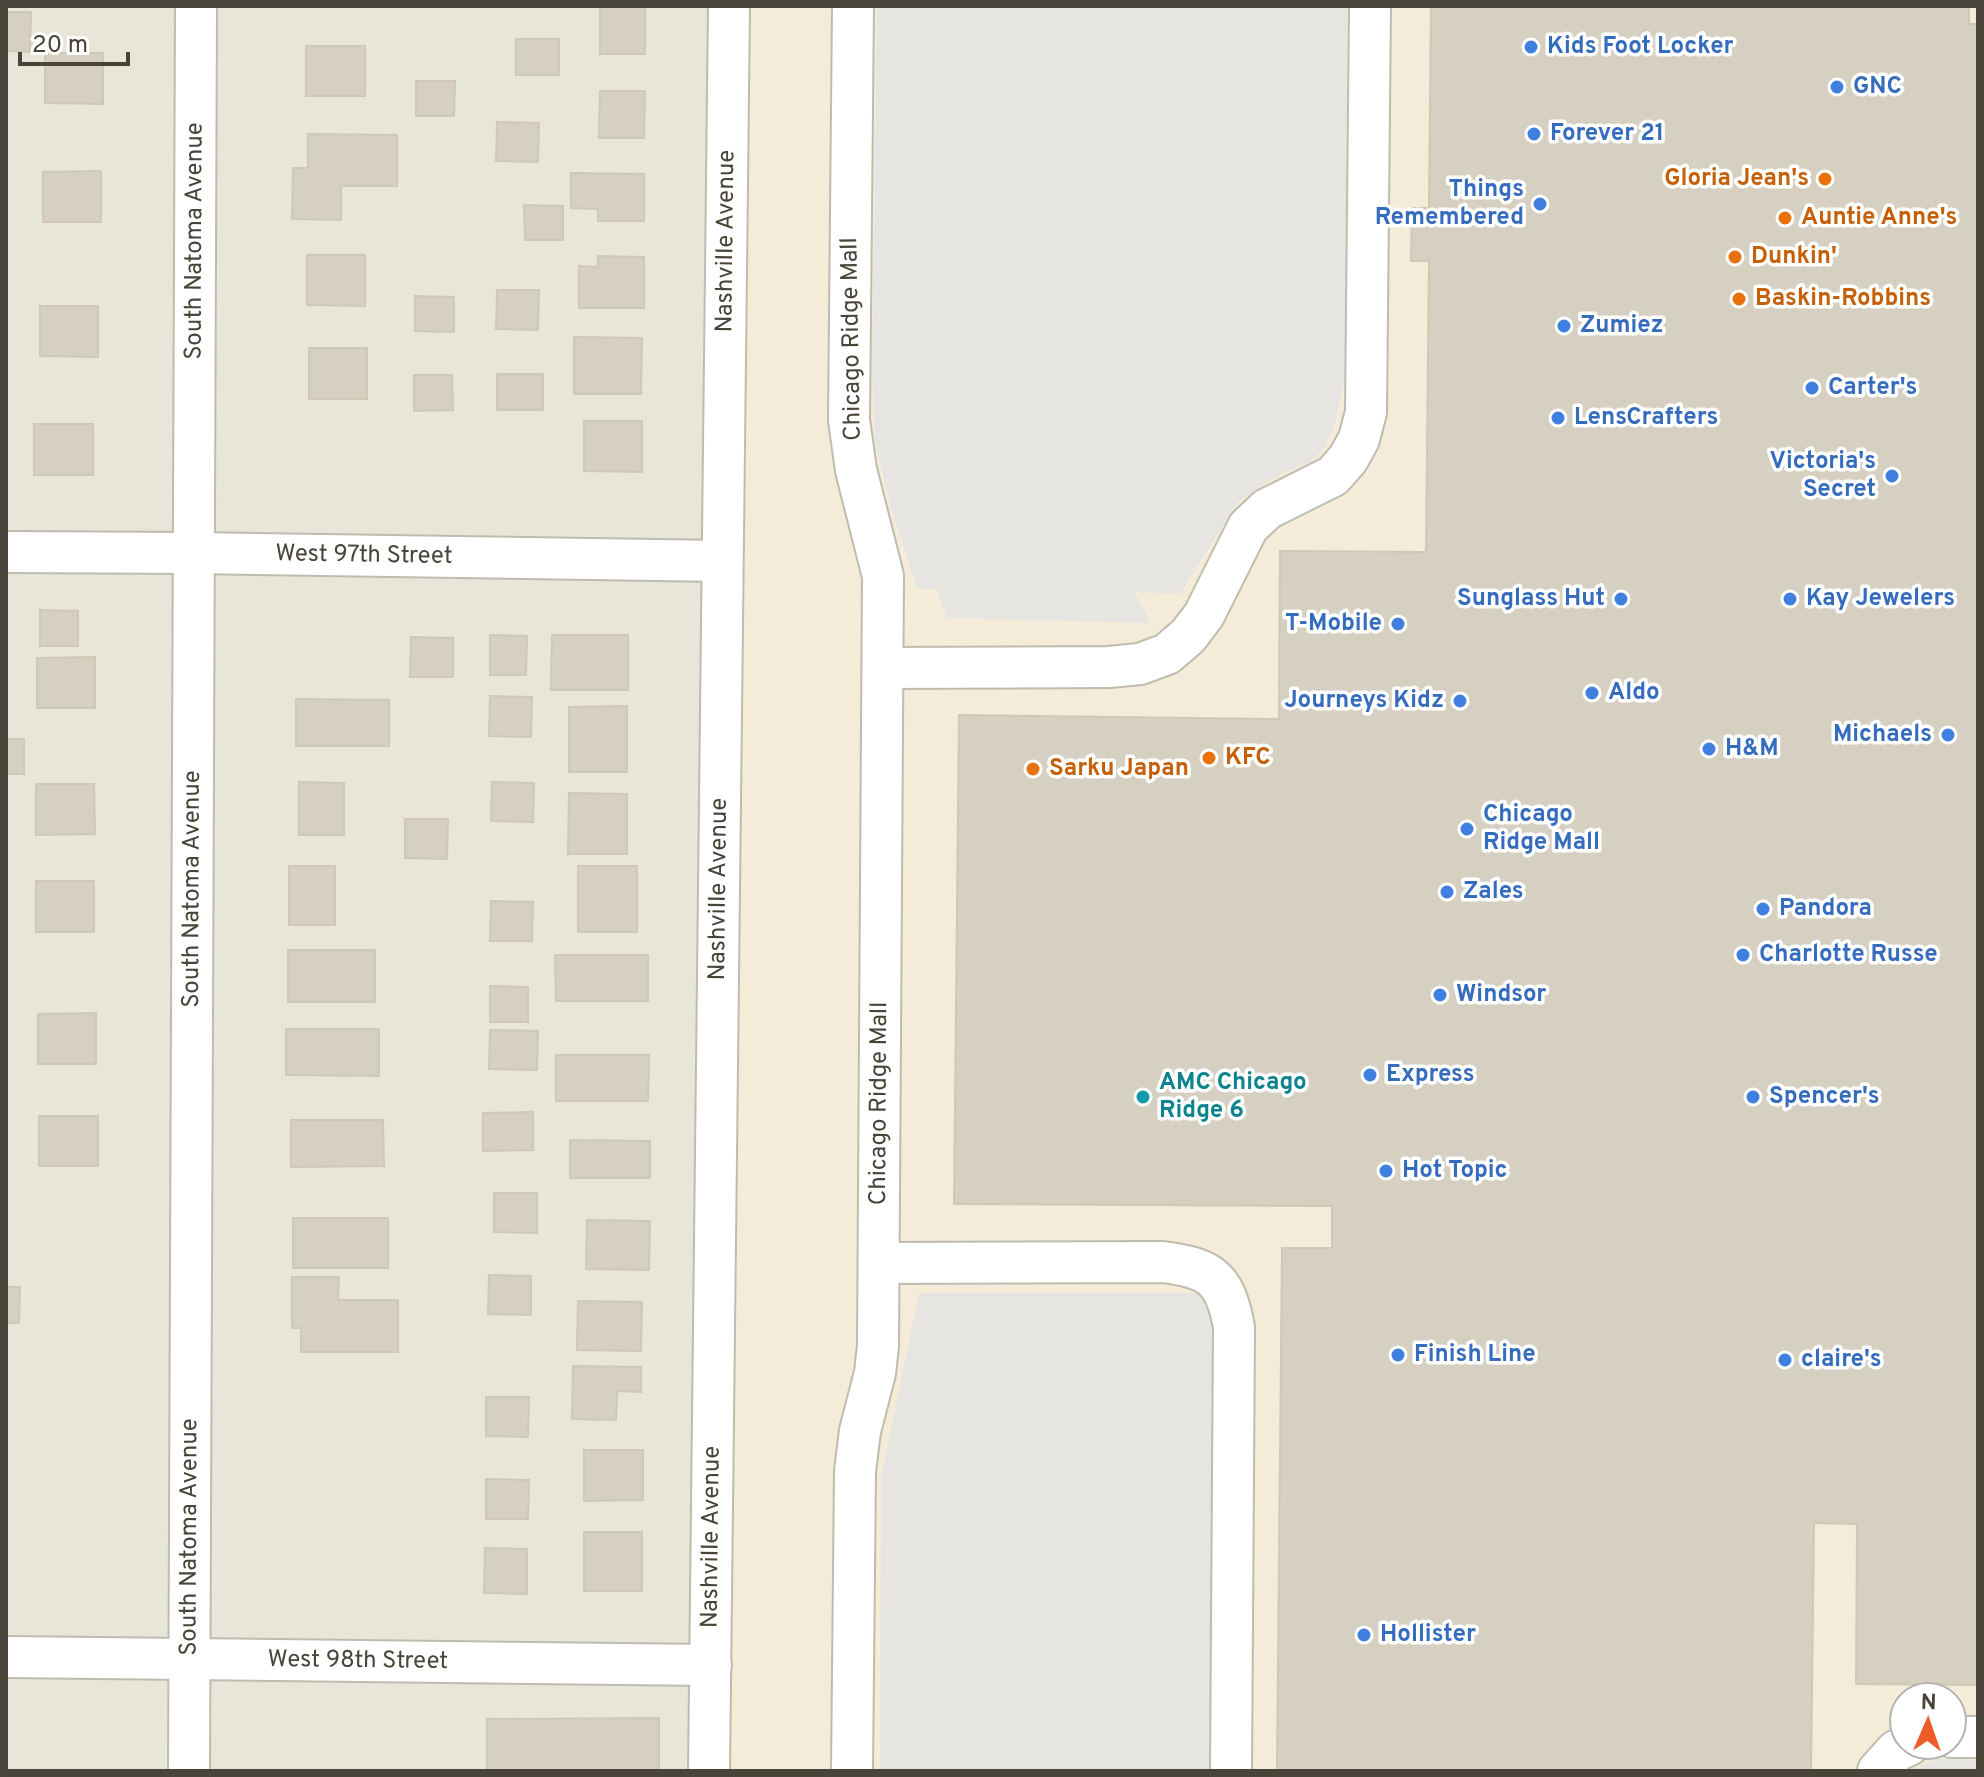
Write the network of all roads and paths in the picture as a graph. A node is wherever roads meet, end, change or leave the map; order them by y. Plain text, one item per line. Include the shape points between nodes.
1 (196, 6) edge
2 (729, 6) edge
3 (853, 6) edge
4 (1370, 6) edge
5 (6, 552) edge
6 (194, 553) junction
7 (722, 561) junction
8 (883, 668) junction
9 (879, 1263) junction
10 (6, 1657) edge
11 (189, 1657) junction
12 (711, 1665) junction
13 (189, 1771) edge
14 (709, 1771) edge
15 (852, 1771) edge
16 (1231, 1771) edge

1 - 6 street, South Natoma Avenue
2 - 7 street, Nashville Avenue
3 - 8 street, Chicago Ridge Mall via 849,420 883,576
4 - 8 street via 1366,412 1348,459 1333,476 1267,509 1248,527 1204,615 1167,654 1109,667
5 - 6 street, West 97th Street
6 - 7 street, West 97th Street
6 - 11 street, South Natoma Avenue
7 - 12 street, Nashville Avenue
8 - 9 street, Chicago Ridge Mall
9 - 15 street, Chicago Ridge Mall via 875,1373 855,1471
9 - 16 street via 1163,1262 1209,1273 1223,1289 1234,1327
10 - 11 street, West 98th Street
11 - 12 street, West 98th Street
11 - 13 street, South Natoma Avenue
12 - 14 street, Nashville Avenue

